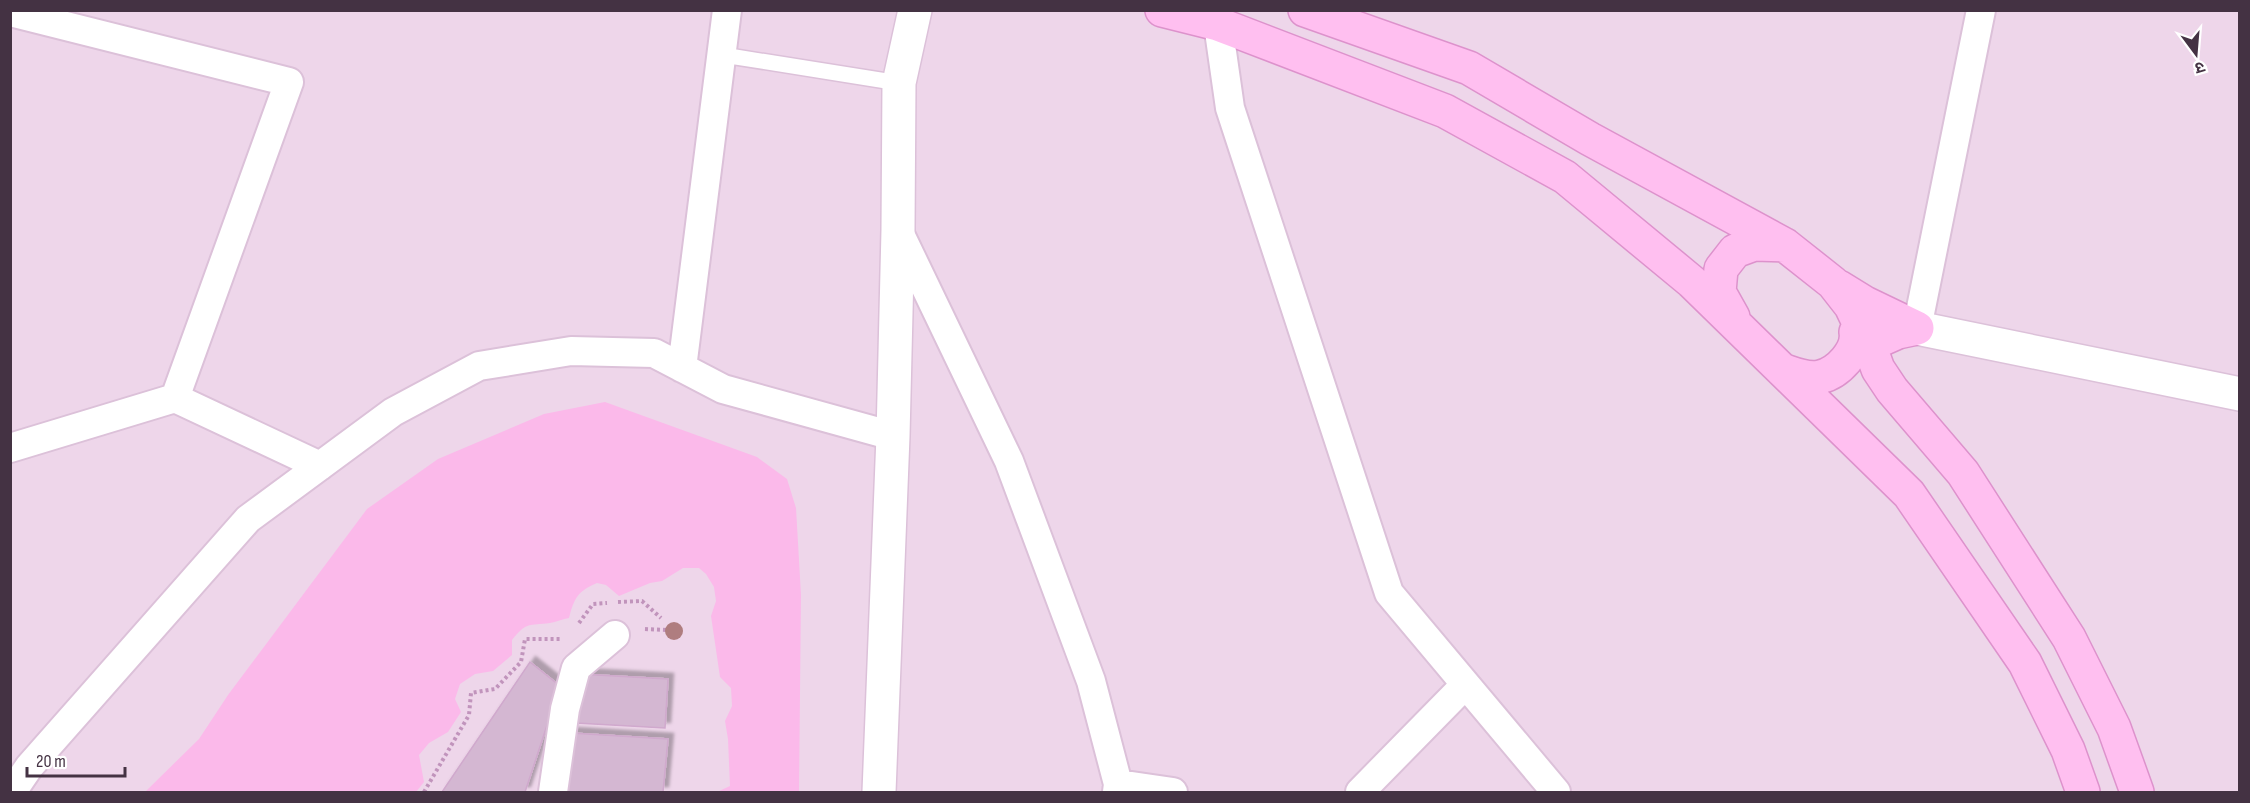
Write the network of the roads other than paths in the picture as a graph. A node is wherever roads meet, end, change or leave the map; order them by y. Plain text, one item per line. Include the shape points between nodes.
1 (727, 10) edge
2 (915, 10) edge
3 (1162, 10) edge
4 (1305, 10) edge
5 (1981, 10) edge
6 (10, 12) edge
7 (1218, 24) junction
8 (723, 56) junction
9 (899, 82) junction
10 (898, 230) junction
11 (1785, 246) junction
12 (1842, 295) junction
13 (1738, 326) junction
14 (1917, 328) junction
15 (1861, 348) junction
16 (682, 368) junction
17 (1782, 370) junction
18 (2240, 394) edge
19 (175, 398) junction
20 (893, 436) junction
21 (10, 448) edge
22 (320, 466) junction
23 (615, 635) dead end
24 (1466, 686) junction
25 (1118, 788) edge
26 (1363, 791) edge
27 (12, 792) edge
28 (553, 792) edge
29 (879, 792) edge
30 (1173, 792) edge
31 (1557, 792) edge
32 (2083, 792) edge
33 (2137, 792) edge

1 - 8 street
2 - 9 street
3 - 7 main road
4 - 11 main road via 1469,68
5 - 14 street
6 - 19 street via 290,82
7 - 13 main road via 1445,111 1565,177 1692,282
7 - 24 street via 1230,108 1389,593
8 - 9 lane
8 - 16 street
9 - 10 street
10 - 20 street
10 - 25 street via 1009,461 1091,681
11 - 12 main road
11 - 13 main road via 1754,244 1735,251 1721,269 1719,292
12 - 14 main road
12 - 15 main road
13 - 17 main road
14 - 15 main road
14 - 18 street
15 - 17 main road via 1821,377 1804,378
15 - 33 main road via 1963,473 2069,638 2114,728
16 - 20 street via 723,389
16 - 22 street via 654,353 571,351 479,366 393,412
17 - 32 main road via 1909,494 2025,663 2068,750
19 - 21 street
19 - 22 street
20 - 29 street
22 - 27 street via 248,519
23 - 28 street via 576,668 565,709
24 - 26 street
24 - 31 street
25 - 30 street

